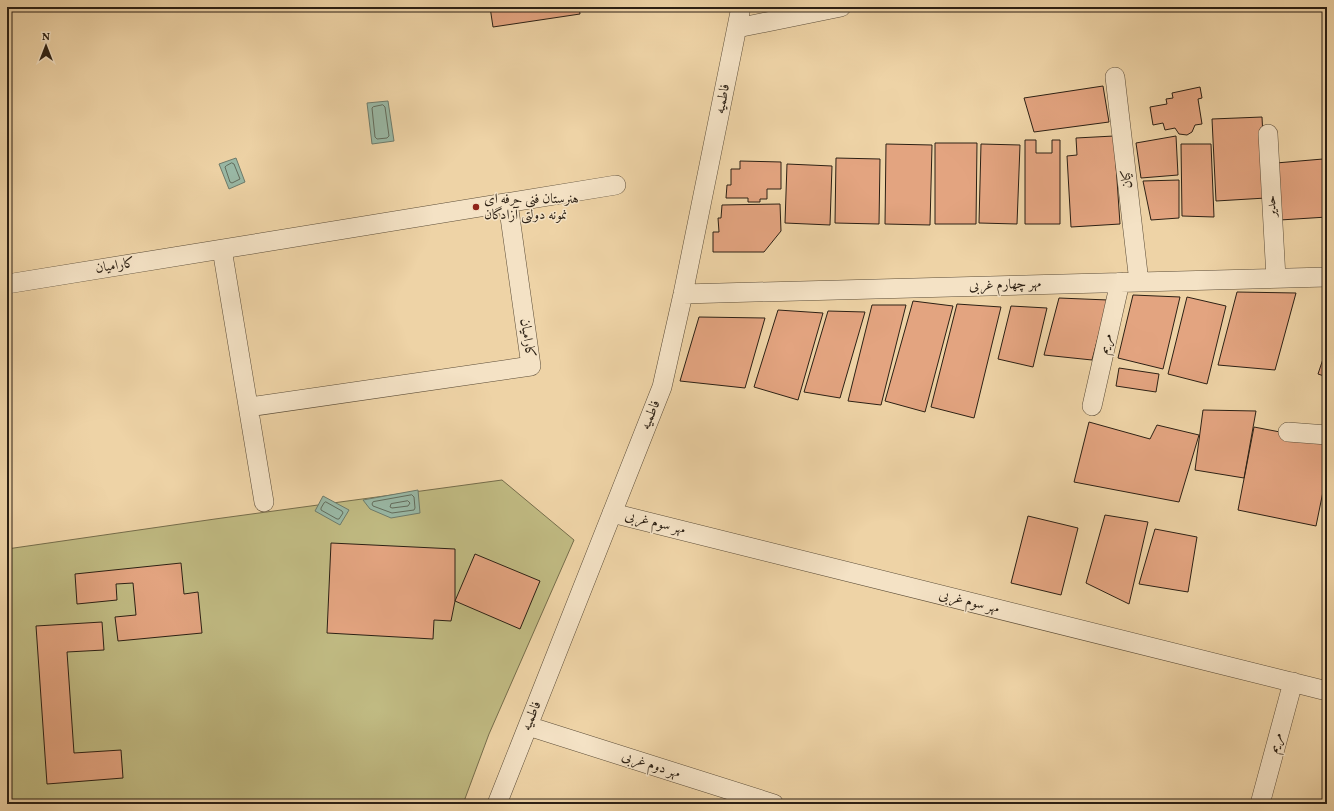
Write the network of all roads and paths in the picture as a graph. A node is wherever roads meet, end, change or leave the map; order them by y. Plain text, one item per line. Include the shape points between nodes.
1 (741, 7) edge
2 (841, 7) edge
3 (737, 28) junction
4 (1115, 77) dead end
5 (1268, 134) dead end
6 (616, 185) dead end
7 (508, 203) junction
8 (222, 249) junction
9 (1327, 277) edge
10 (1276, 278) junction
11 (1130, 282) junction
12 (7, 284) edge
13 (684, 294) junction
14 (1092, 406) dead end
15 (249, 407) junction
16 (1288, 432) dead end
17 (1327, 435) edge
18 (264, 502) dead end
19 (612, 513) junction
20 (1293, 682) junction
21 (1327, 691) edge
22 (528, 726) junction
23 (497, 804) edge
24 (774, 804) edge
25 (1260, 804) edge

1 - 3 street, فاطمیه
2 - 3 street
3 - 13 street, فاطمیه
4 - 11 street, کیان
5 - 10 street, حدیر
6 - 7 street
7 - 8 street, کارامیان
7 - 15 street, کارامیان via 531,366
8 - 12 street, کارامیان
8 - 15 street
9 - 10 street, مهر چهارم غربی
10 - 11 street, مهر چهارم غربی
11 - 13 street, مهر چهارم غربی
11 - 14 street, مریم
13 - 19 street, فاطمیه via 662,387
15 - 18 street
16 - 17 street
19 - 20 street, مهر سوم غربی
19 - 22 street, فاطمیه
20 - 21 street, مهر سوم غربی
20 - 25 street, مریم
22 - 23 street, فاطمیه
22 - 24 street, مهر دوم غربی

